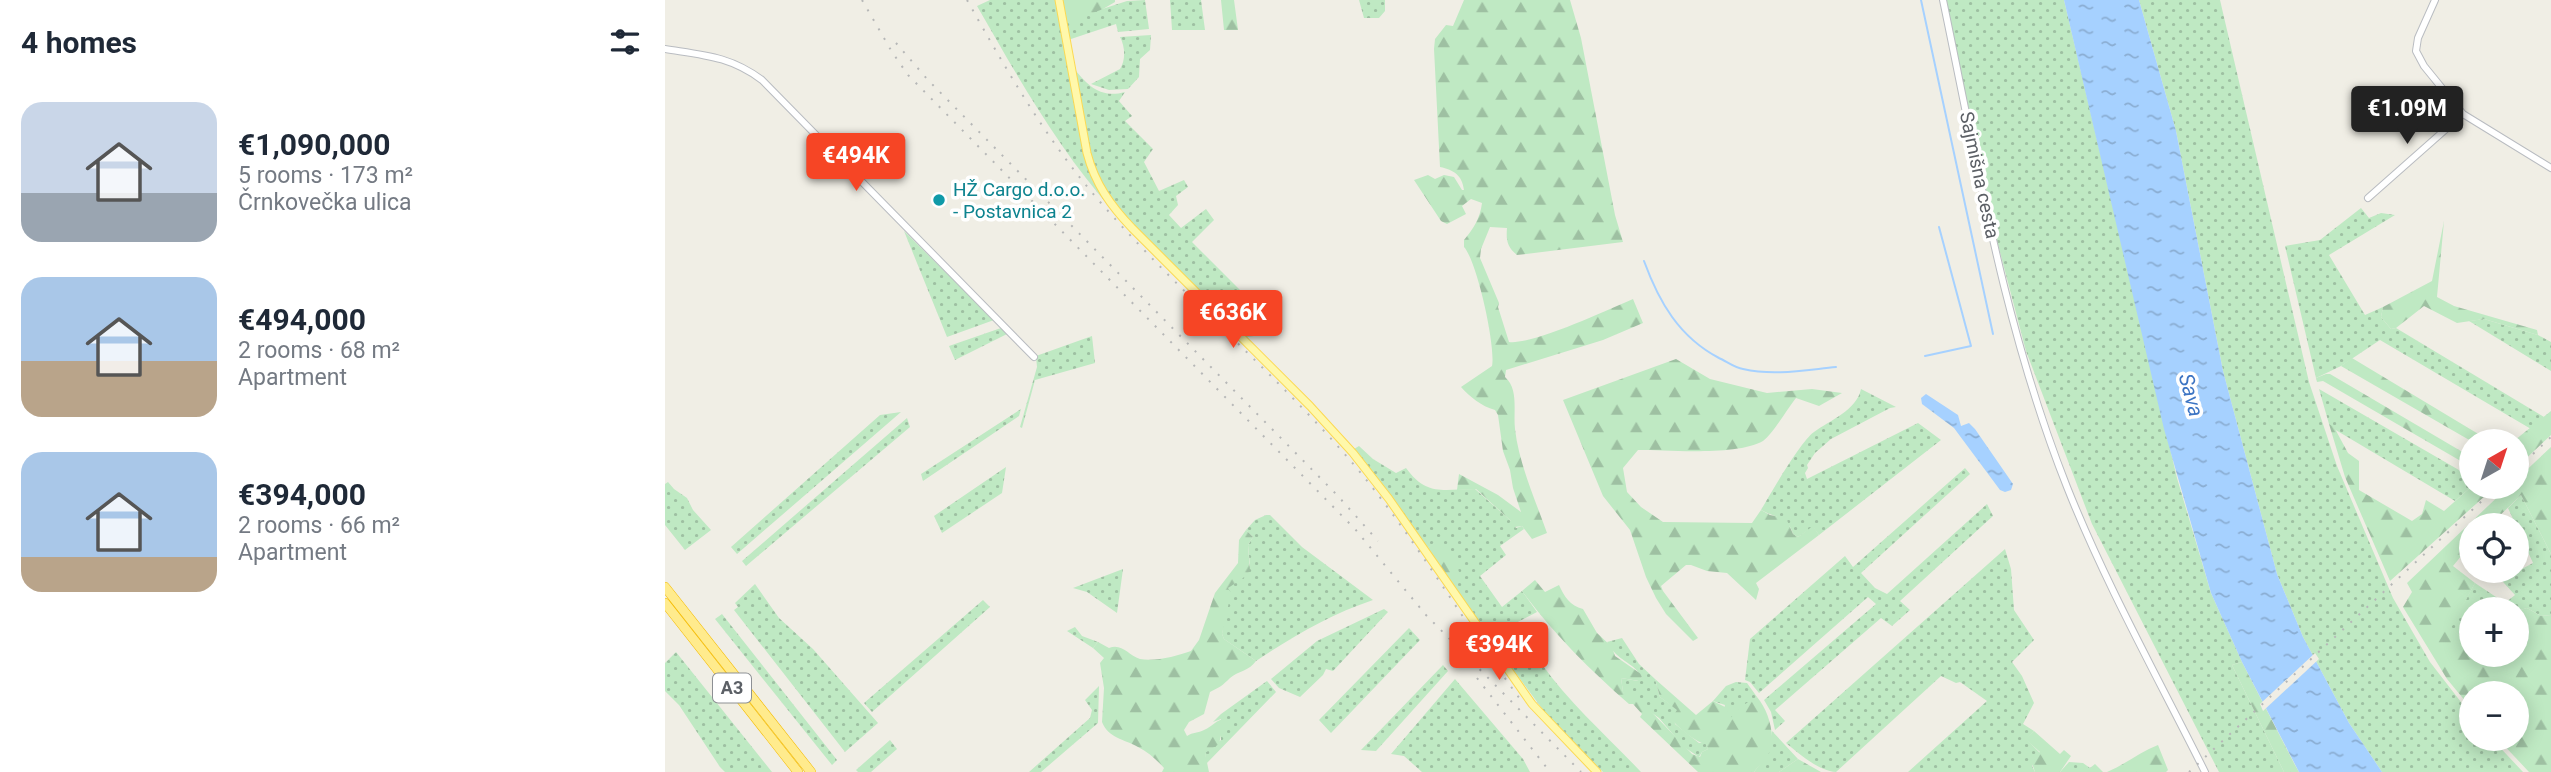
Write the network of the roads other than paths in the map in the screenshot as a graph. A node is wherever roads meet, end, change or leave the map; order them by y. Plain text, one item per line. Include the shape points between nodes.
1 (1059, 0) edge
2 (1943, 0) edge
3 (2435, 0) edge
4 (665, 49) edge
5 (2463, 114) junction
6 (2551, 168) edge
7 (2368, 198) dead end
8 (1034, 357) dead end
9 (665, 587) edge
10 (665, 603) edge
11 (798, 772) edge
12 (811, 772) edge
13 (1597, 772) edge
14 (2205, 772) edge

1 - 13 main road via 1091,167 1114,209 1353,453 1532,704
2 - 14 street, Sajmišna cesta via 1987,214 2021,348 2057,461 2083,524
3 - 5 street via 2416,51
4 - 8 street via 726,59 762,80
5 - 6 street
5 - 7 street
9 - 12 highway, A3
10 - 11 highway, A3

